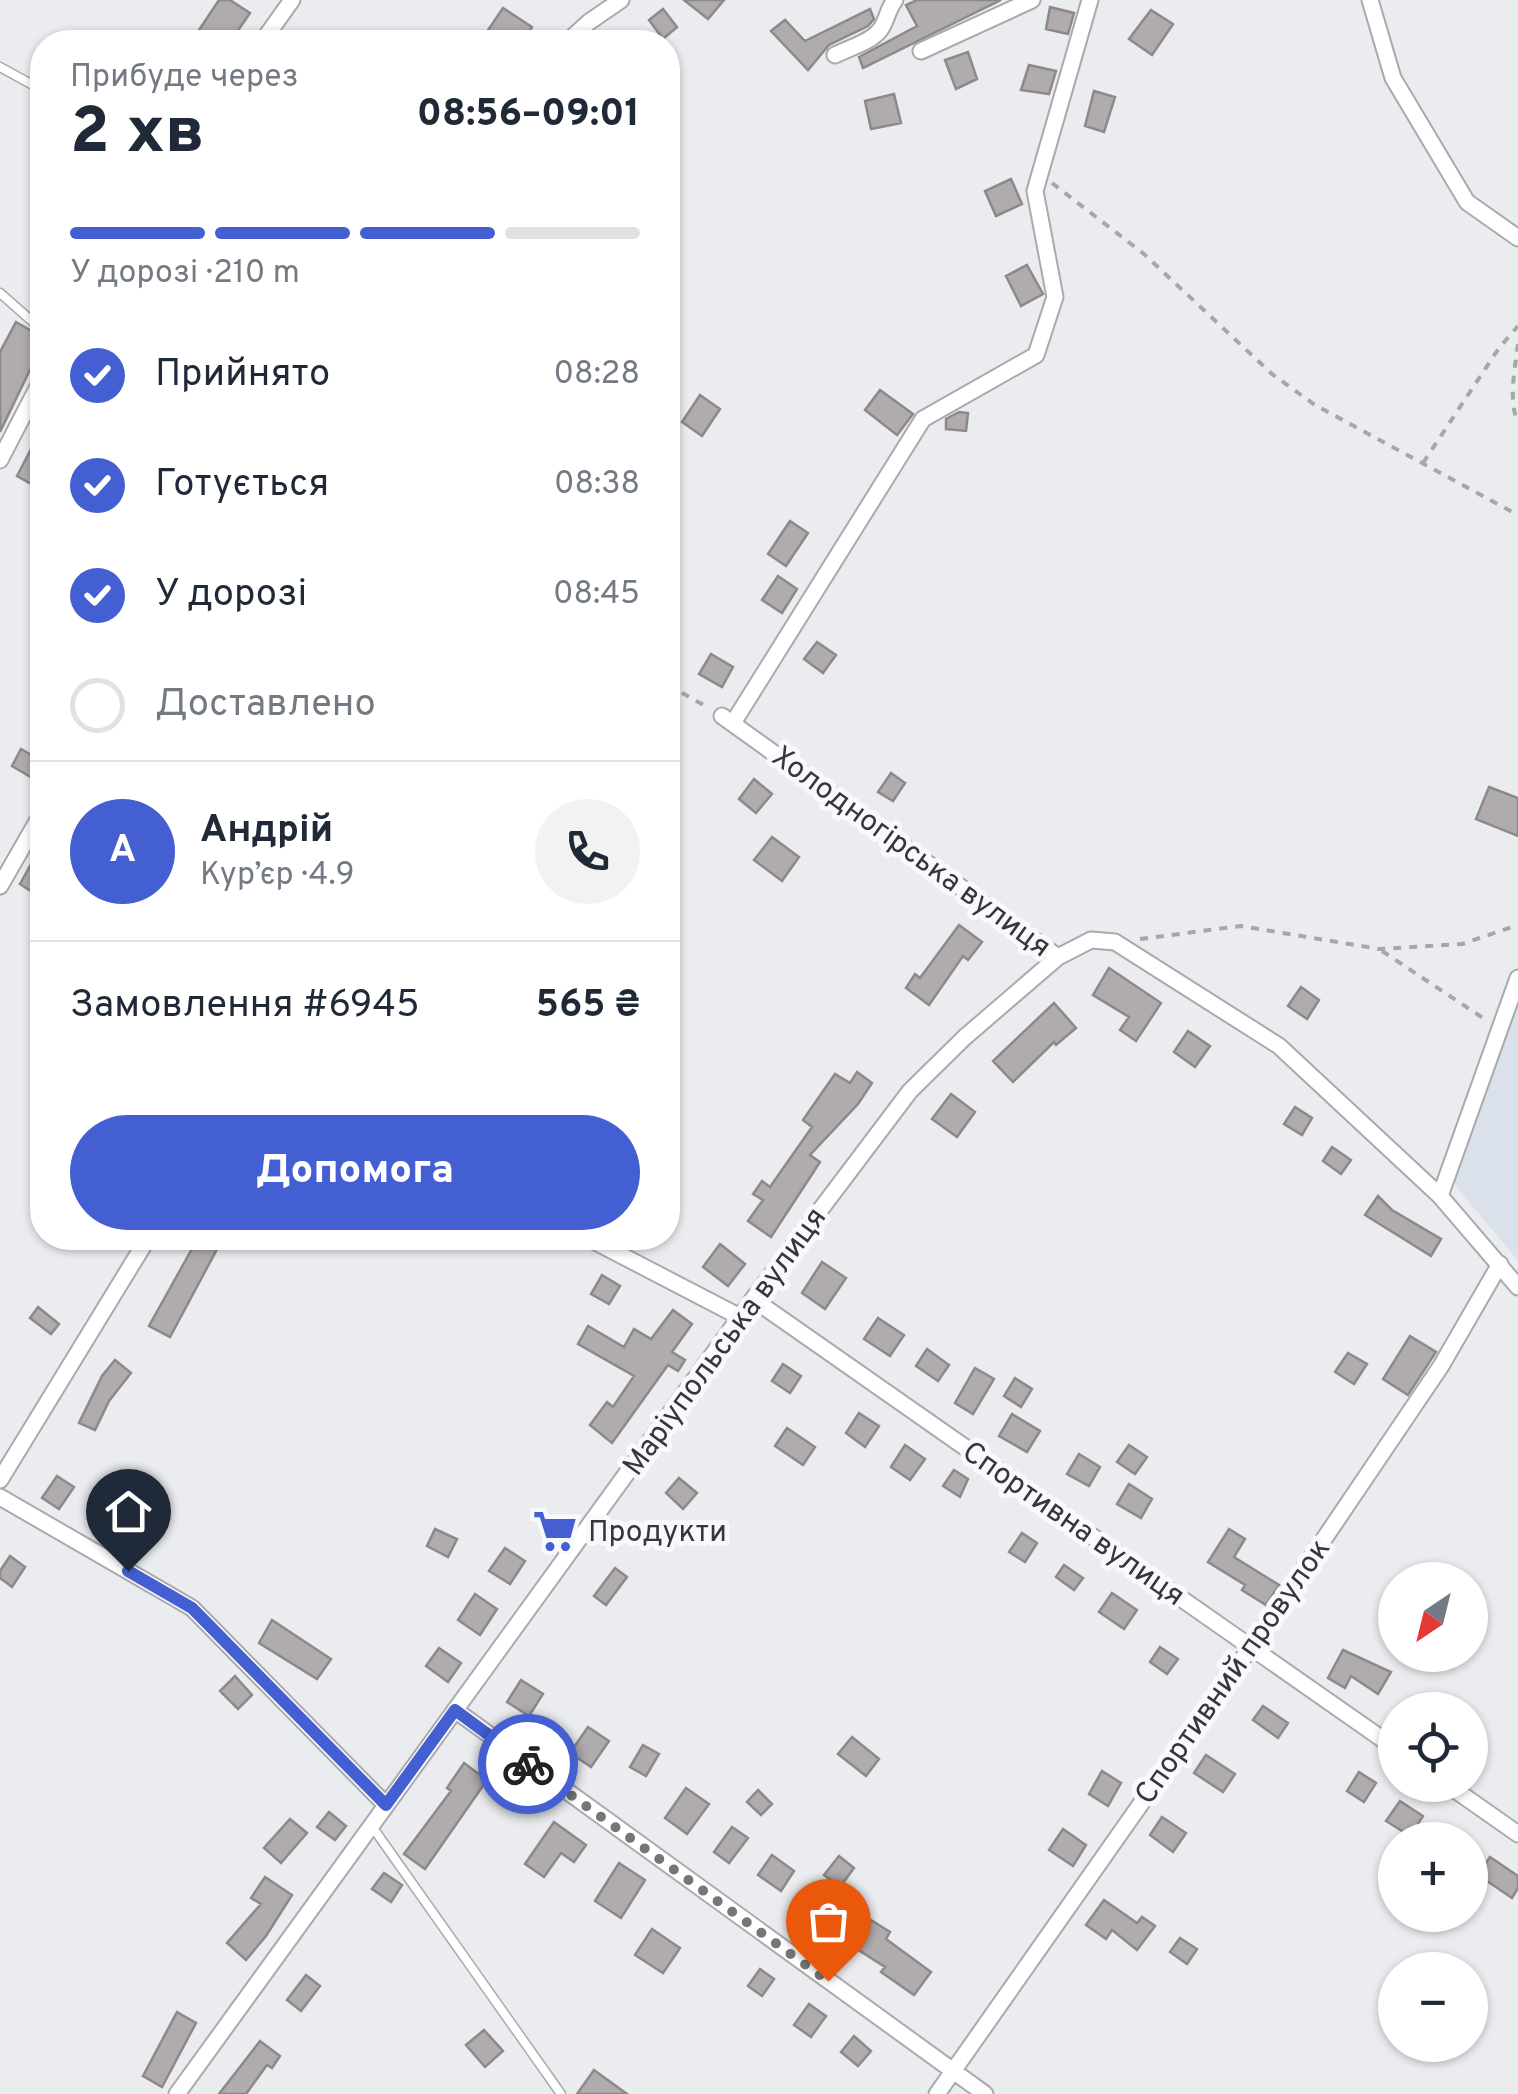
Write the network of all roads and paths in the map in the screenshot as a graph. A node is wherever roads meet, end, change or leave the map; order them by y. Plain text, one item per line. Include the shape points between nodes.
1 (292, 0) edge
2 (620, 0) edge
3 (895, 0) edge
4 (1032, 0) edge
5 (1090, 0) edge
6 (1370, 0) edge
7 (271, 30) edge
8 (580, 30) edge
9 (921, 52) dead end
10 (835, 55) dead end
11 (0, 68) edge
12 (30, 84) edge
13 (1040, 174) junction
14 (1518, 238) edge
15 (0, 293) edge
16 (30, 319) edge
17 (1518, 326) edge
18 (1518, 344) edge
19 (30, 402) edge
20 (1518, 423) edge
21 (0, 460) edge
22 (1423, 464) junction
23 (1518, 515) edge
24 (680, 692) edge
25 (727, 719) junction
26 (30, 834) edge
27 (0, 886) edge
28 (1518, 924) edge
29 (1116, 942) junction
30 (1379, 949) junction
31 (1058, 958) junction
32 (1518, 978) edge
33 (1500, 1029) junction
34 (1440, 1196) junction
35 (141, 1250) edge
36 (611, 1250) edge
37 (1500, 1264) junction
38 (1518, 1286) edge
39 (753, 1298) junction
40 (740, 1317) junction
41 (0, 1480) edge
42 (0, 1497) edge
43 (1251, 1647) junction
44 (455, 1710) junction
45 (1378, 1736) edge
46 (1472, 1802) edge
47 (386, 1805) junction
48 (372, 1825) junction
49 (1518, 1834) edge
50 (953, 2071) junction
51 (177, 2094) edge
52 (561, 2094) edge
53 (937, 2094) edge
54 (985, 2094) edge

1 - 7 street
2 - 8 street
3 - 10 street via 875,35
4 - 9 street
5 - 13 street
6 - 14 street via 1393,78 1468,202
11 - 12 lane
13 - 22 path via 1144,254 1272,374
13 - 25 street via 1035,191 1055,297 1036,355 923,420
15 - 16 lane
17 - 22 path
18 - 20 path
19 - 21 street
22 - 23 path
24 - 25 path
25 - 31 street, Холодногірська вулиця
26 - 27 street
28 - 30 path via 1462,944
29 - 30 path via 1241,926
29 - 31 street, Холодногірська вулиця via 1092,940
29 - 34 street via 1279,1046
30 - 33 path
31 - 39 street, Маріупольська вулиця via 910,1091
32 - 33 street
33 - 34 street
34 - 37 street
35 - 41 street
36 - 40 street
37 - 38 street
37 - 43 street, Спортивний провулок via 1440,1366
39 - 40 street, Маріупольська вулиця
39 - 43 street, Спортивна вулиця
40 - 44 street, Маріупольська вулиця
42 - 47 street via 192,1608
43 - 45 street, Спортивна вулиця
43 - 50 street, Спортивний провулок
44 - 47 street, Маріупольська вулиця
44 - 50 street
46 - 49 street
47 - 48 street, Маріупольська вулиця
48 - 51 street, Маріупольська вулиця
48 - 52 lane
50 - 53 street, Спортивний провулок
50 - 54 street

